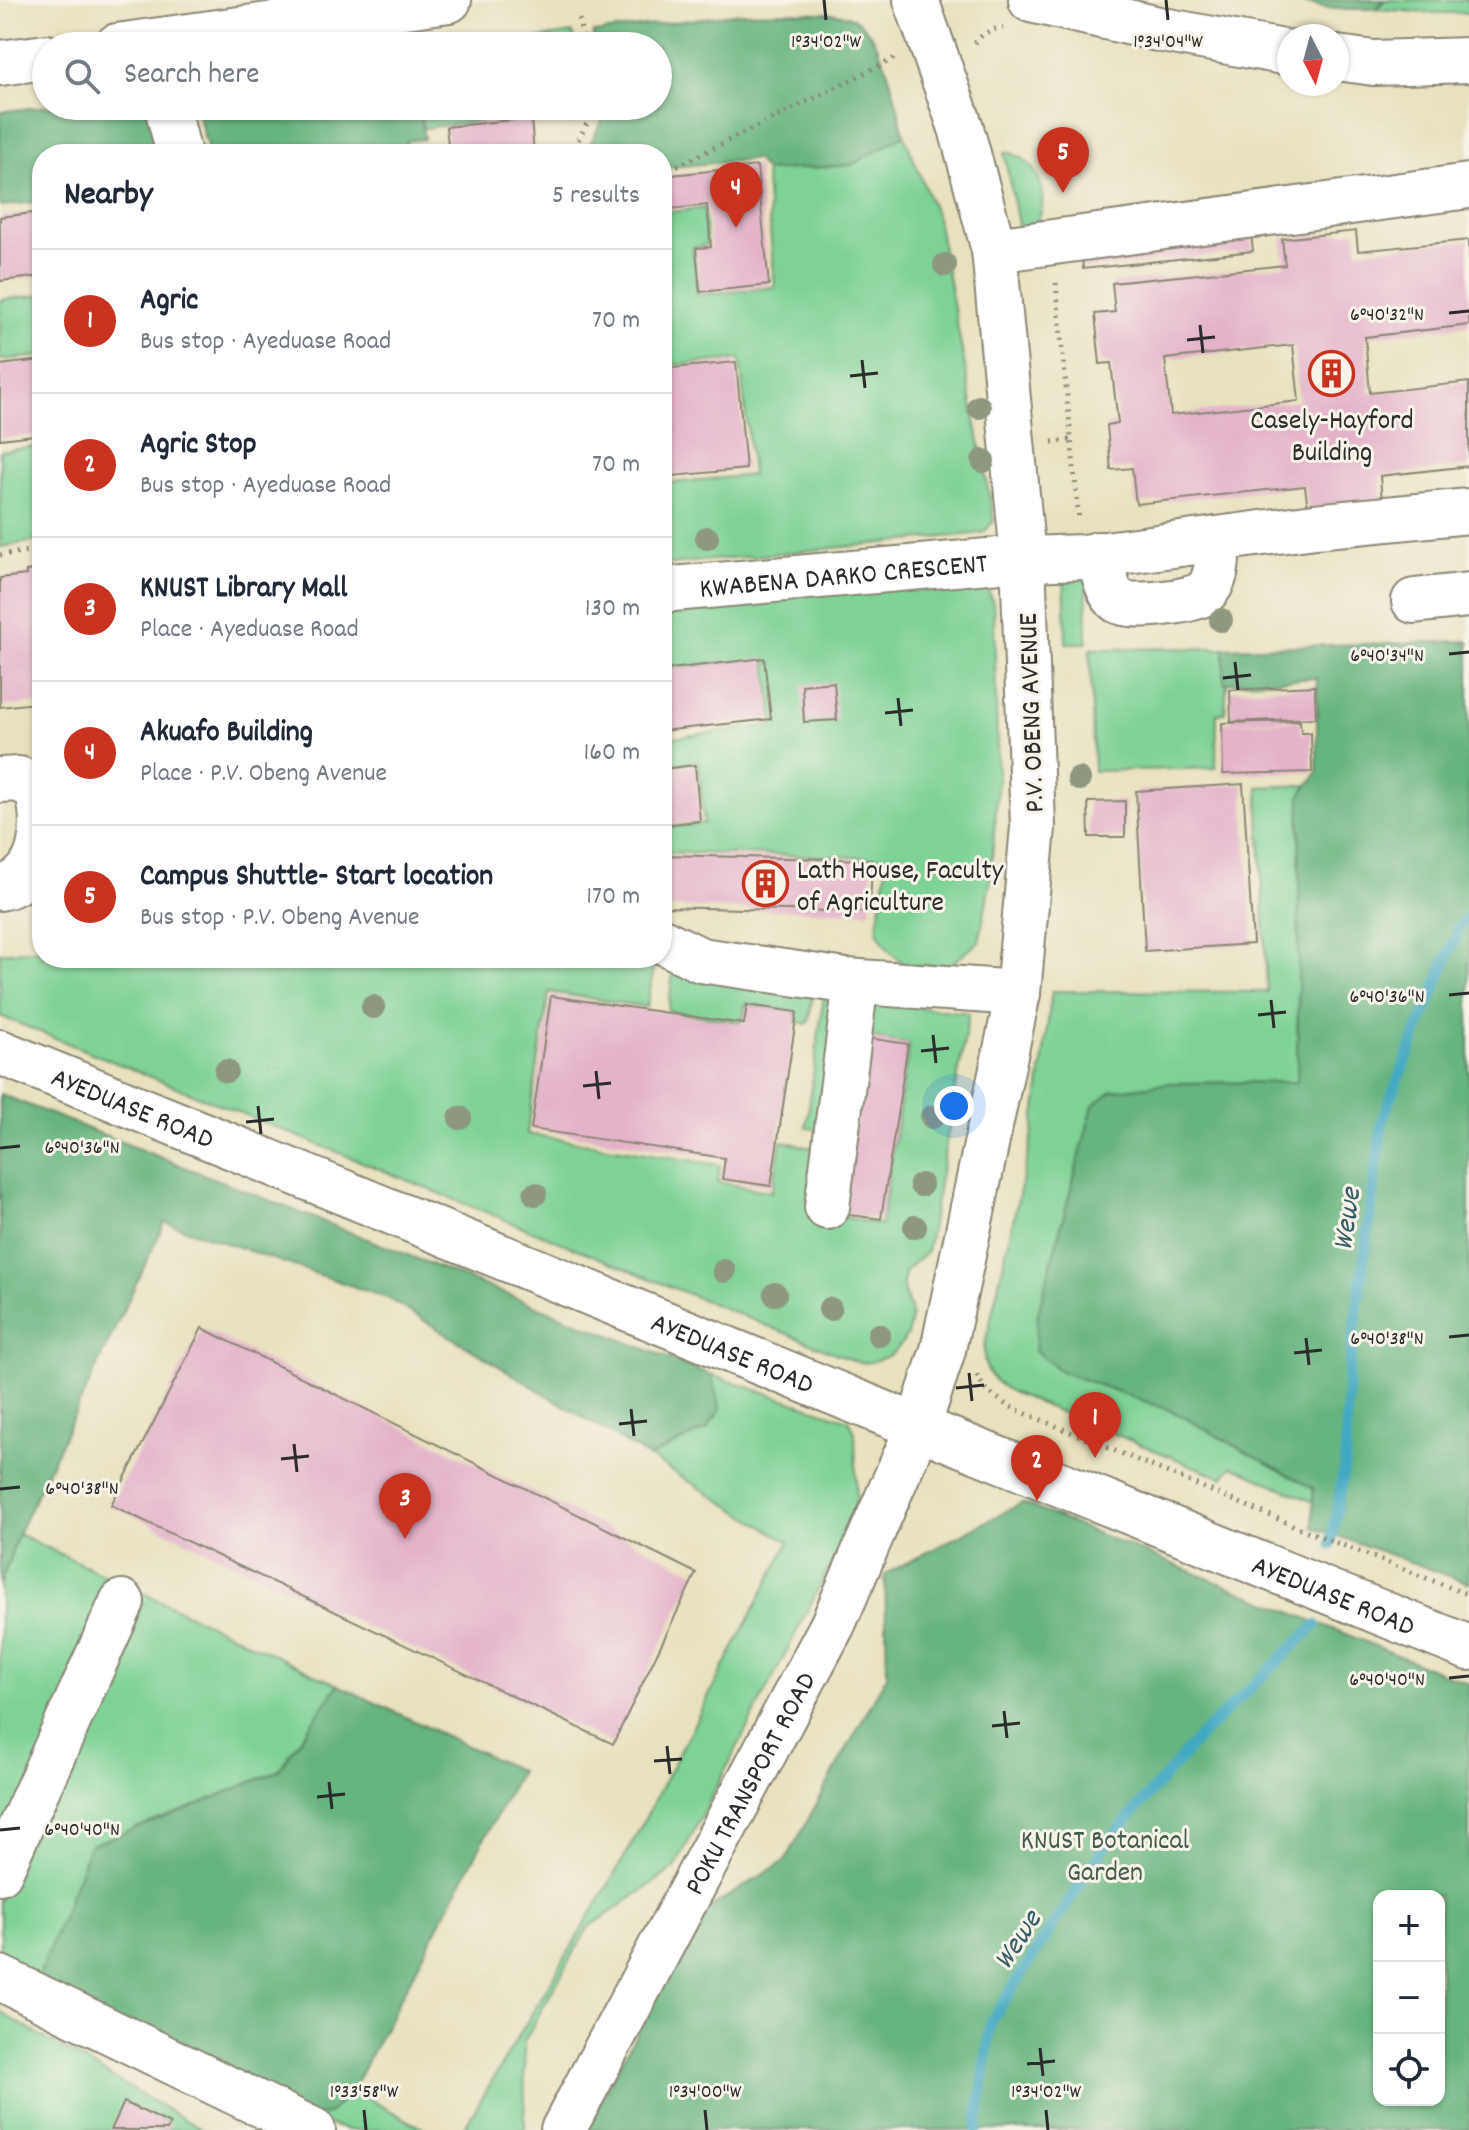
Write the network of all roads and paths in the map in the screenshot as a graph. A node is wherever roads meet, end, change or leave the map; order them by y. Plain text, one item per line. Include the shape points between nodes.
1 (449, 0) edge
2 (916, 0) edge
3 (1018, 14) edge
4 (579, 19) dead end
5 (224, 32) edge
6 (581, 32) edge
7 (972, 46) dead end
8 (1277, 51) edge
9 (900, 56) dead end
10 (32, 59) edge
11 (1349, 60) edge
12 (1469, 60) edge
13 (0, 63) edge
14 (170, 120) edge
15 (589, 120) edge
16 (176, 144) edge
17 (576, 144) edge
18 (672, 169) edge
19 (1469, 186) edge
20 (994, 250) junction
21 (1055, 275) dead end
22 (1469, 511) edge
23 (32, 550) edge
24 (0, 555) edge
25 (1091, 556) junction
26 (1023, 558) junction
27 (672, 589) edge
28 (1469, 595) edge
29 (1414, 601) dead end
30 (0, 780) edge
31 (32, 786) edge
32 (32, 869) edge
33 (0, 888) edge
34 (672, 946) edge
35 (856, 982) junction
36 (1018, 993) junction
37 (0, 1052) edge
38 (827, 1207) dead end
39 (943, 1350) junction
40 (918, 1427) junction
41 (1469, 1595) edge
42 (122, 1602) dead end
43 (1469, 1648) edge
44 (0, 1872) edge
45 (0, 1978) edge
46 (313, 2130) edge
47 (563, 2130) edge

1 - 5 street
2 - 20 street, P.V. OBENG AVENUE via 961,128
3 - 7 path via 982,34
3 - 8 street via 1163,30
4 - 6 path
9 - 18 path
10 - 13 street
11 - 12 street
14 - 16 street
15 - 17 path
19 - 20 street
20 - 26 street, P.V. OBENG AVENUE
21 - 25 path
22 - 25 street via 1218,539 1217,566 1203,594 1138,605 1120,603
23 - 24 path
25 - 26 street, KWABENA DARKO CRESCENT
26 - 27 street, KWABENA DARKO CRESCENT
26 - 36 street, P.V. OBENG AVENUE via 1033,827
28 - 29 street
30 - 31 street via 19,779
32 - 33 street
34 - 35 street via 701,960
35 - 36 street
35 - 38 street
36 - 39 street, P.V. OBENG AVENUE
37 - 40 street, AYEDUASE ROAD
39 - 40 street, P.V. OBENG AVENUE
39 - 41 path via 971,1365 985,1389 1008,1406
40 - 43 street, AYEDUASE ROAD
40 - 47 street, POKU TRANSPORT ROAD via 833,1624
42 - 44 street
45 - 46 street

